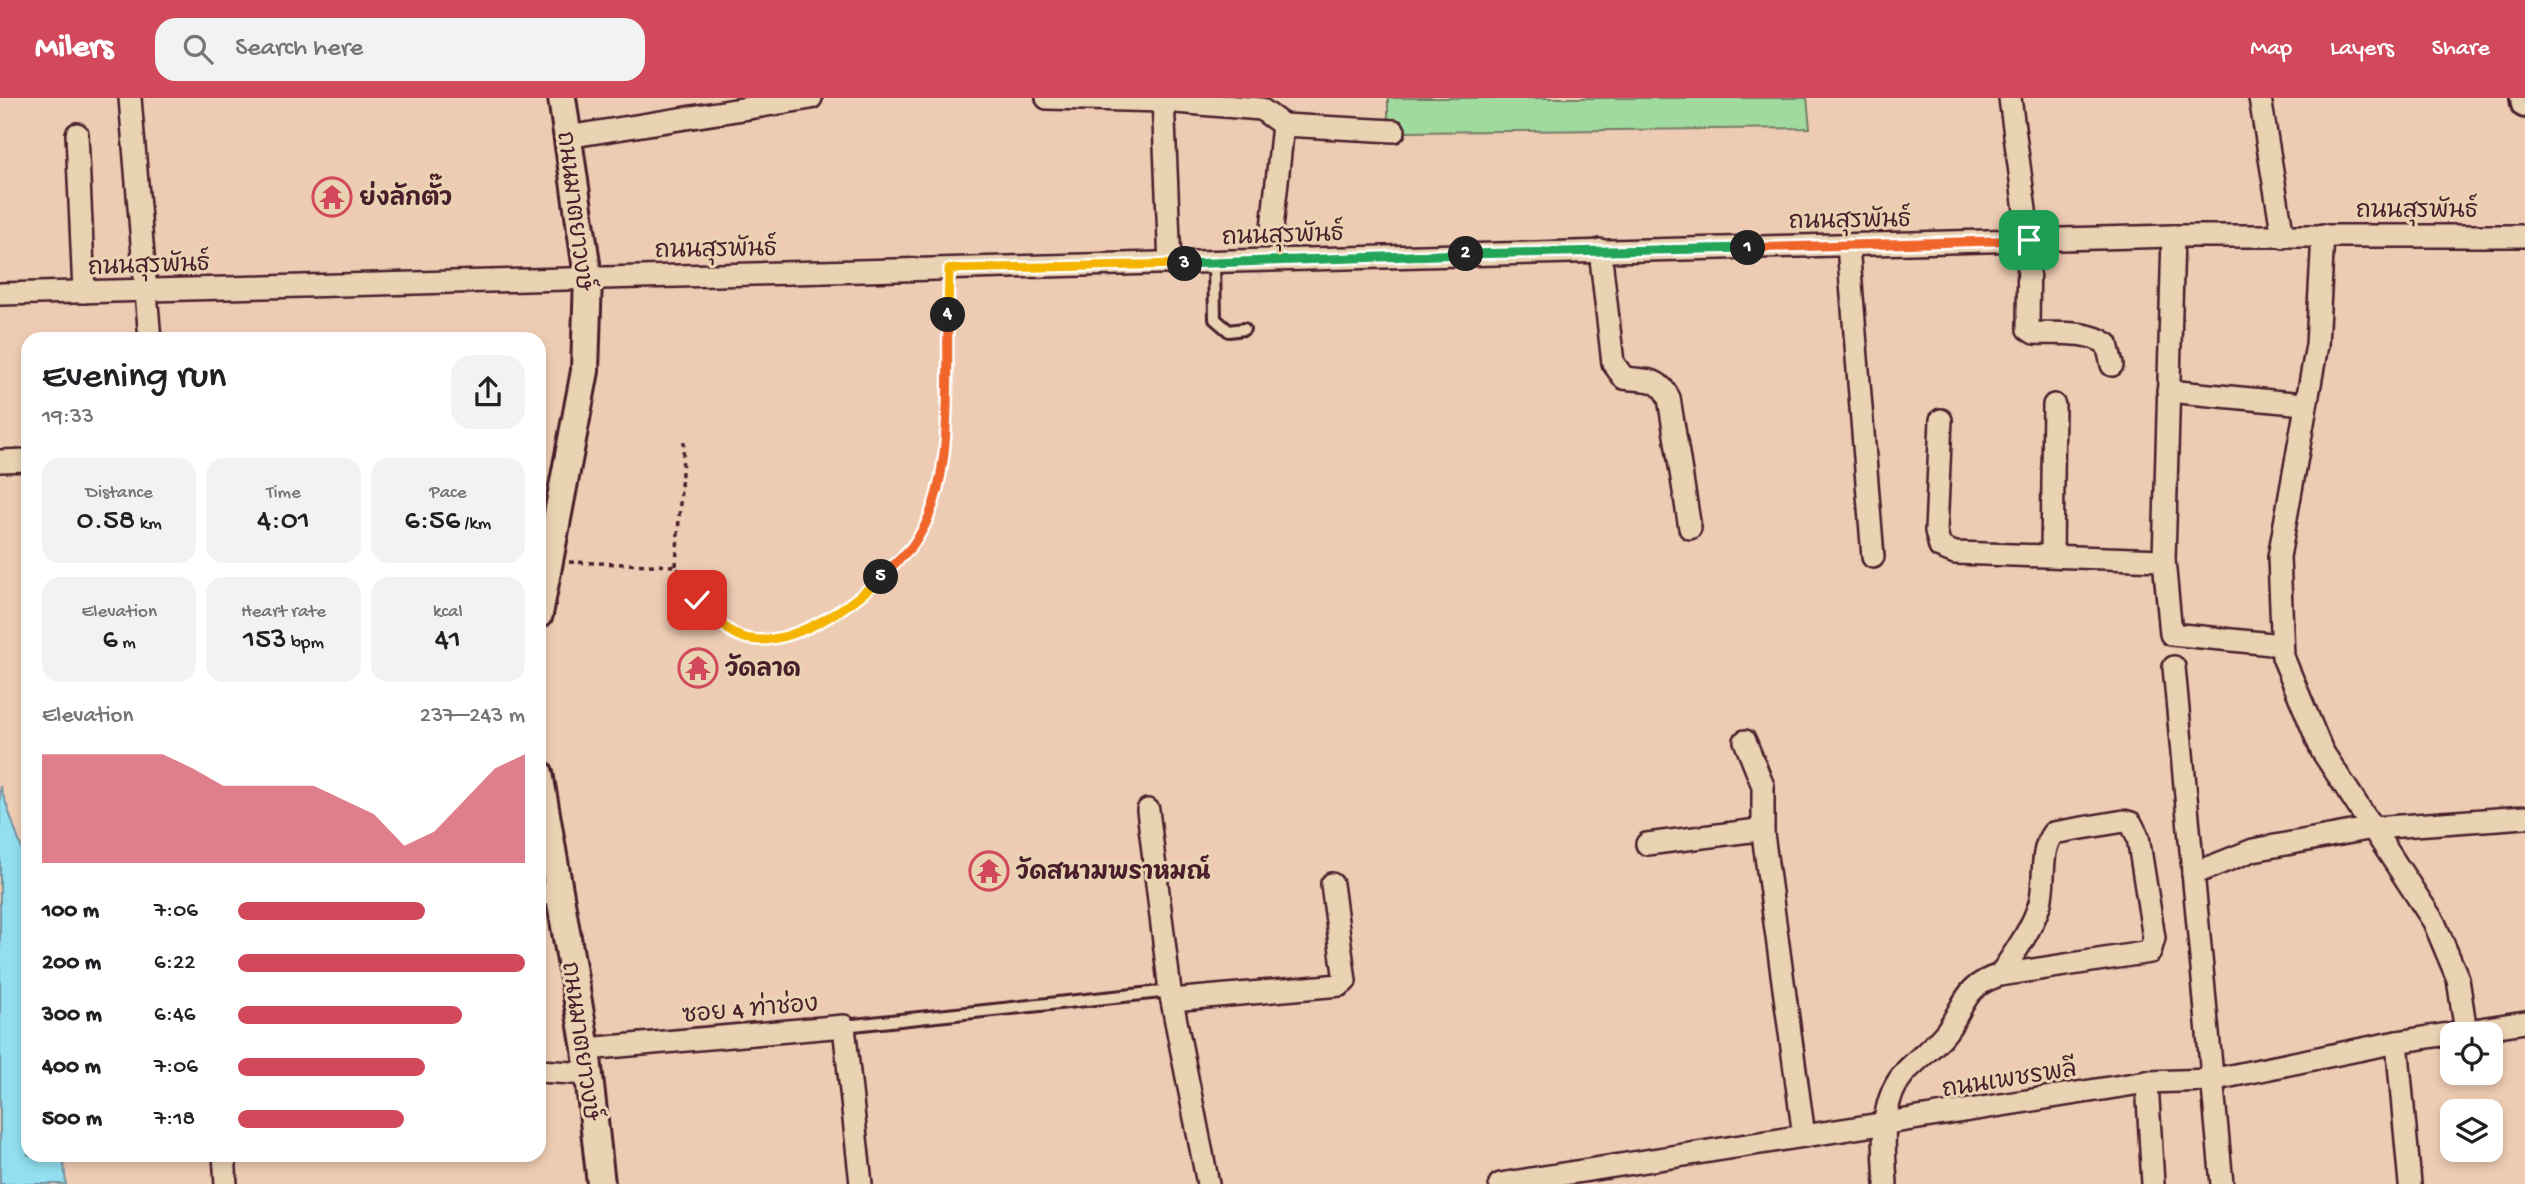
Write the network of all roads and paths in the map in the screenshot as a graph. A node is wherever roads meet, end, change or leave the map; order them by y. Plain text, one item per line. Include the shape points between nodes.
1 (130, 98) edge
2 (562, 98) edge
3 (811, 98) edge
4 (1047, 98) edge
5 (2010, 98) edge
6 (2260, 98) edge
7 (2524, 98) edge
8 (1163, 99) edge
9 (2525, 104) edge
10 (1283, 125) junction
11 (1394, 131) dead end
12 (77, 134) dead end
13 (567, 137) junction
14 (1272, 228) dead end
15 (2323, 235) junction
16 (2173, 236) junction
17 (2525, 236) edge
18 (2283, 237) junction
19 (2029, 240) junction
20 (1848, 246) junction
21 (1600, 250) junction
22 (1214, 263) junction
23 (1170, 264) junction
24 (949, 269) junction
25 (588, 277) junction
26 (146, 290) junction
27 (84, 292) junction
28 (0, 294) edge
29 (1244, 330) dead end
30 (149, 332) edge
31 (2112, 365) dead end
32 (2168, 391) junction
33 (2304, 404) junction
34 (2054, 405) dead end
35 (1941, 421) dead end
36 (684, 441) dead end
37 (21, 460) edge
38 (0, 461) edge
39 (1689, 528) dead end
40 (2052, 555) junction
41 (1873, 557) dead end
42 (2164, 560) junction
43 (550, 561) junction
44 (676, 566) junction
45 (546, 580) edge
46 (2282, 645) junction
47 (2174, 667) dead end
48 (1745, 741) dead end
49 (1148, 810) dead end
50 (2525, 817) edge
51 (2373, 828) junction
52 (1763, 834) junction
53 (1647, 844) dead end
54 (546, 857) edge
55 (2193, 874) junction
56 (1332, 884) dead end
57 (549, 893) edge
58 (2000, 975) junction
59 (1171, 996) junction
60 (2464, 1022) edge
61 (2525, 1022) edge
62 (844, 1026) junction
63 (2503, 1026) edge
64 (2440, 1036) edge
65 (2397, 1042) junction
66 (588, 1061) junction
67 (546, 1070) edge
68 (2211, 1080) junction
69 (2147, 1082) junction
70 (1884, 1125) junction
71 (1804, 1136) junction
72 (224, 1162) edge
73 (1514, 1183) edge
74 (226, 1184) edge
75 (601, 1184) edge
76 (861, 1184) edge
77 (1208, 1184) edge
78 (1886, 1184) edge
79 (2153, 1184) edge
80 (2222, 1184) edge
81 (2410, 1184) edge

1 - 26 street
2 - 13 street, ถนนมาตยาวงษ์
3 - 13 street
4 - 8 street
5 - 19 street
6 - 18 street
7 - 9 street
8 - 10 street via 1261,109
8 - 23 street
10 - 11 street
10 - 14 street
12 - 27 street
13 - 25 street, ถนนมาตยาวงษ์
15 - 17 street, ถนนสุรพันธ์
15 - 18 street, ถนนสุรพันธ์
15 - 33 street via 2318,345
16 - 18 street, ถนนสุรพันธ์
16 - 19 street, ถนนสุรพันธ์
16 - 32 street
19 - 20 street, ถนนสุรพันธ์
19 - 31 street via 2030,332 2100,340 2110,351
20 - 21 street, ถนนสุรพันธ์
20 - 41 street
21 - 22 street, ถนนสุรพันธ์
21 - 39 street via 1613,363 1624,378 1658,382 1669,398
22 - 23 street, ถนนสุรพันธ์
22 - 29 lane via 1215,319 1229,331
23 - 24 street, ถนนสุรพันธ์
24 - 25 street, ถนนสุรพันธ์
24 - 44 path via 943,472 931,512 913,545 876,583 840,609 773,641 734,634 697,600
25 - 26 street, ถนนสุรพันธ์
25 - 43 street, ถนนมาตยาวงษ์ via 584,371
26 - 27 street, ถนนสุรพันธ์
26 - 30 street
27 - 28 street, ถนนสุรพันธ์
32 - 33 street
32 - 42 street
33 - 46 street via 2279,557
34 - 40 street
35 - 40 street via 1936,531 1940,547 1955,553
36 - 44 path
37 - 38 street
40 - 42 street
42 - 46 street via 2171,634
43 - 44 path
43 - 45 street, ถนนมาตยาวงษ์
46 - 51 street via 2322,751
47 - 55 street
48 - 52 street via 1763,786
49 - 59 street
50 - 51 street
51 - 55 street via 2253,850
51 - 60 street via 2434,922 2458,979
52 - 53 street via 1758,830
52 - 71 street
54 - 57 street, ถนนมาตยาวงษ์
55 - 68 street
56 - 59 street via 1345,981 1340,985
57 - 66 street, ถนนมาตยาวงษ์
58 - 58 street via 2150,952 2154,938 2138,837 2131,823 2053,833 2046,846 2044,884 2034,919
58 - 70 street via 1970,991 1945,1033 1898,1081
59 - 62 lane
59 - 77 street
61 - 63 street, ถนนเพชรพลี
62 - 66 street, ซอย 4 ท่าช่อง
62 - 76 street, ซอย 4 ท่าช่อง
64 - 65 street, ถนนเพชรพลี
65 - 68 street, ถนนเพชรพลี
65 - 81 street
66 - 67 street, ซอย 4 ท่าช่อง
66 - 75 street, ถนนมาตยาวงษ์
68 - 69 street, ถนนเพชรพลี
68 - 80 street
69 - 70 street, ถนนเพชรพลี
69 - 79 street
70 - 71 street, ถนนเพชรพลี
70 - 78 street
71 - 73 street, ถนนเพชรพลี
72 - 74 street

